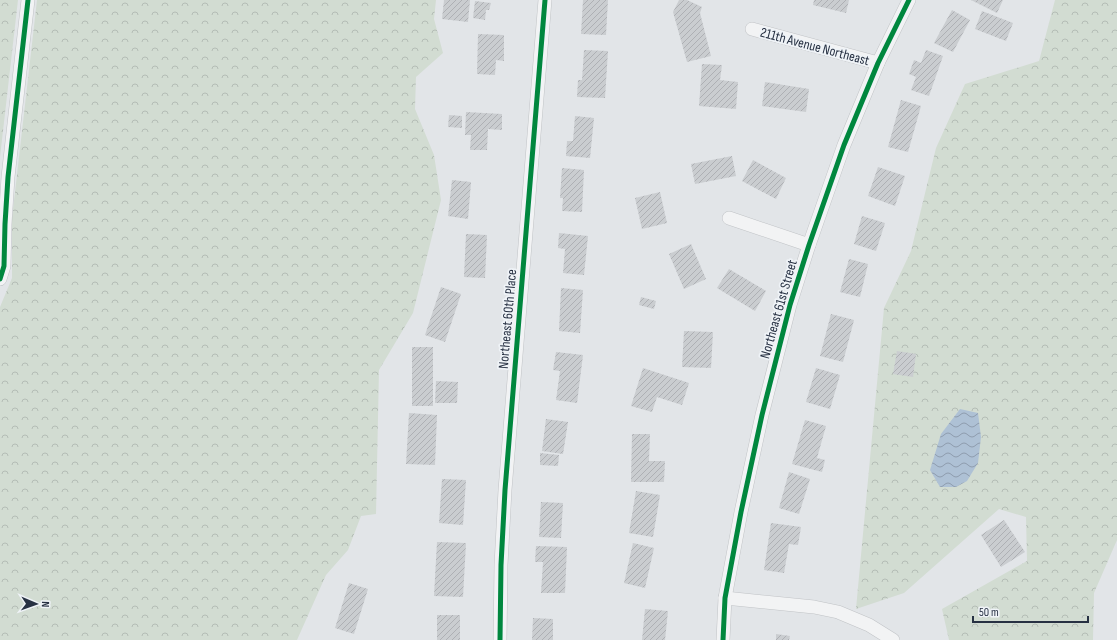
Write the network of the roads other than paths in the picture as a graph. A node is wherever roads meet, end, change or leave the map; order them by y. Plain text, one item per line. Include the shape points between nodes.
1 (28, 0) edge
2 (545, 0) edge
3 (909, 0) edge
4 (752, 29) dead end
5 (878, 63) junction
6 (729, 218) dead end
7 (809, 246) junction
8 (0, 279) edge
9 (725, 598) junction
10 (500, 640) edge
11 (723, 640) edge
12 (894, 640) edge

1 - 8 street via 8,177 4,266
2 - 10 street, Northeast 60th Place via 505,490
3 - 5 street, Northeast 61st Street
4 - 5 street, 211th Avenue Northeast
5 - 7 street, Northeast 61st Street via 844,145
6 - 7 street
7 - 9 street, Northeast 61st Street via 790,306 762,415
9 - 11 street, Northeast 61st Street
9 - 12 street via 814,607 838,612 869,625

